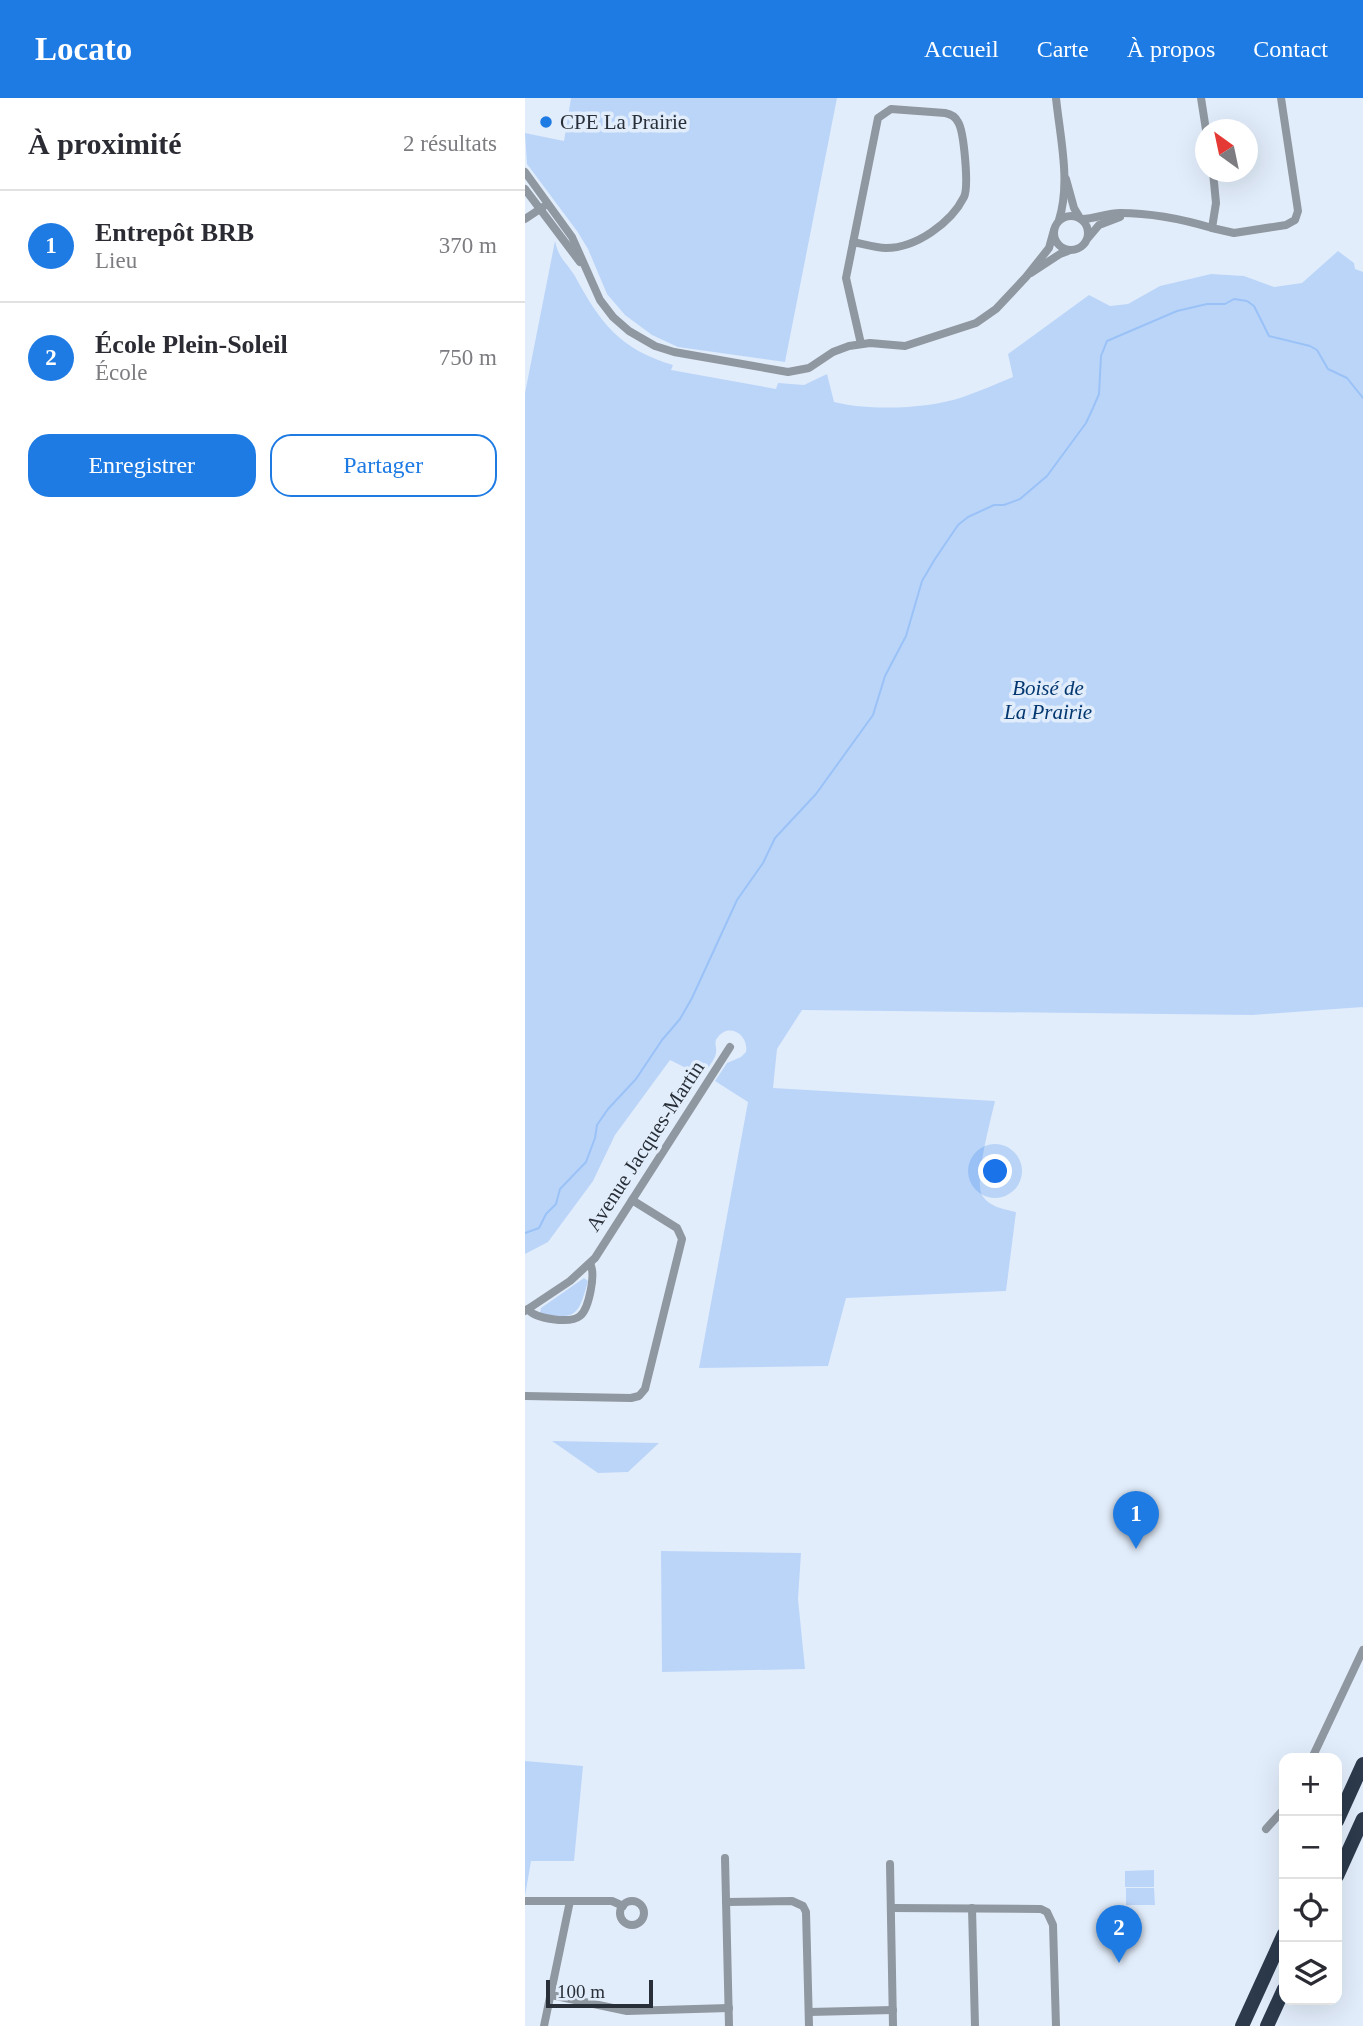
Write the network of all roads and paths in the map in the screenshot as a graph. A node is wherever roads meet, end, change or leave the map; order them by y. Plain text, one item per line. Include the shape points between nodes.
1 (1056, 98) edge
2 (1201, 98) edge
3 (1281, 98) edge
4 (1204, 119) edge
5 (525, 172) edge
6 (1064, 173) junction
7 (1214, 182) edge
8 (526, 193) edge
9 (544, 206) junction
10 (1129, 214) junction
11 (525, 219) edge
12 (1081, 219) junction
13 (1059, 220) junction
14 (1212, 228) junction
15 (1054, 230) junction
16 (1088, 239) junction
17 (853, 242) junction
18 (1069, 251) junction
19 (1026, 277) junction
20 (861, 344) junction
21 (730, 1046) dead end
22 (632, 1200) junction
23 (590, 1264) junction
24 (527, 1310) edge
25 (525, 1396) edge
26 (1363, 1650) edge
27 (1314, 1753) edge
28 (1363, 1764) edge
29 (1279, 1815) edge
30 (1339, 1816) edge
31 (1363, 1819) edge
32 (1266, 1829) dead end
33 (725, 1858) dead end
34 (890, 1864) dead end
35 (1342, 1865) edge
36 (570, 1900) junction
37 (525, 1901) edge
38 (726, 1902) junction
39 (623, 1906) dead end
40 (891, 1908) junction
41 (972, 1908) junction
42 (1280, 1942) edge
43 (551, 1994) junction
44 (1279, 2000) edge
45 (729, 2008) junction
46 (893, 2010) junction
47 (809, 2012) junction
48 (544, 2026) edge
49 (729, 2026) edge
50 (809, 2026) edge
51 (893, 2026) edge
52 (975, 2026) edge
53 (1056, 2026) edge
54 (1242, 2026) edge
55 (1267, 2026) edge

1 - 6 street
2 - 4 street
3 - 14 street via 1297,218 1286,225 1234,233
5 - 9 street
6 - 12 street
6 - 13 street
7 - 14 street
8 - 9 street
9 - 11 street
9 - 20 street via 613,317 640,338 669,351 796,372 837,350
10 - 12 street
10 - 14 street
10 - 16 street via 1099,225
12 - 13 street via 1069,216
12 - 16 street via 1088,228
13 - 15 street
15 - 18 street via 1055,241
15 - 19 street via 1049,248
16 - 18 street via 1080,249
17 - 17 street via 886,248 925,238 963,199 967,188 961,130 953,116 891,109 878,118
17 - 20 street via 846,282
18 - 19 street
19 - 20 street via 989,315 967,327 901,346
21 - 22 street, Avenue Jacques-Martin
22 - 23 street, Avenue Jacques-Martin
22 - 25 street via 677,1228 682,1239 645,1389 631,1398
23 - 24 street, Avenue Jacques-Martin
23 - 24 street, Avenue Jacques-Martin via 593,1280 579,1316 540,1318
26 - 27 street
28 - 30 highway
29 - 32 street
31 - 35 highway
33 - 38 street
34 - 40 street
36 - 37 street
36 - 39 street via 612,1901
36 - 43 street
38 - 45 street
38 - 47 street via 792,1900 803,1906
40 - 41 street
40 - 46 street
41 - 52 street
41 - 53 street via 1041,1909 1049,1914
42 - 54 highway
43 - 45 street via 627,2011
43 - 48 street
44 - 55 highway
45 - 49 street
46 - 47 street
46 - 51 street
47 - 50 street

